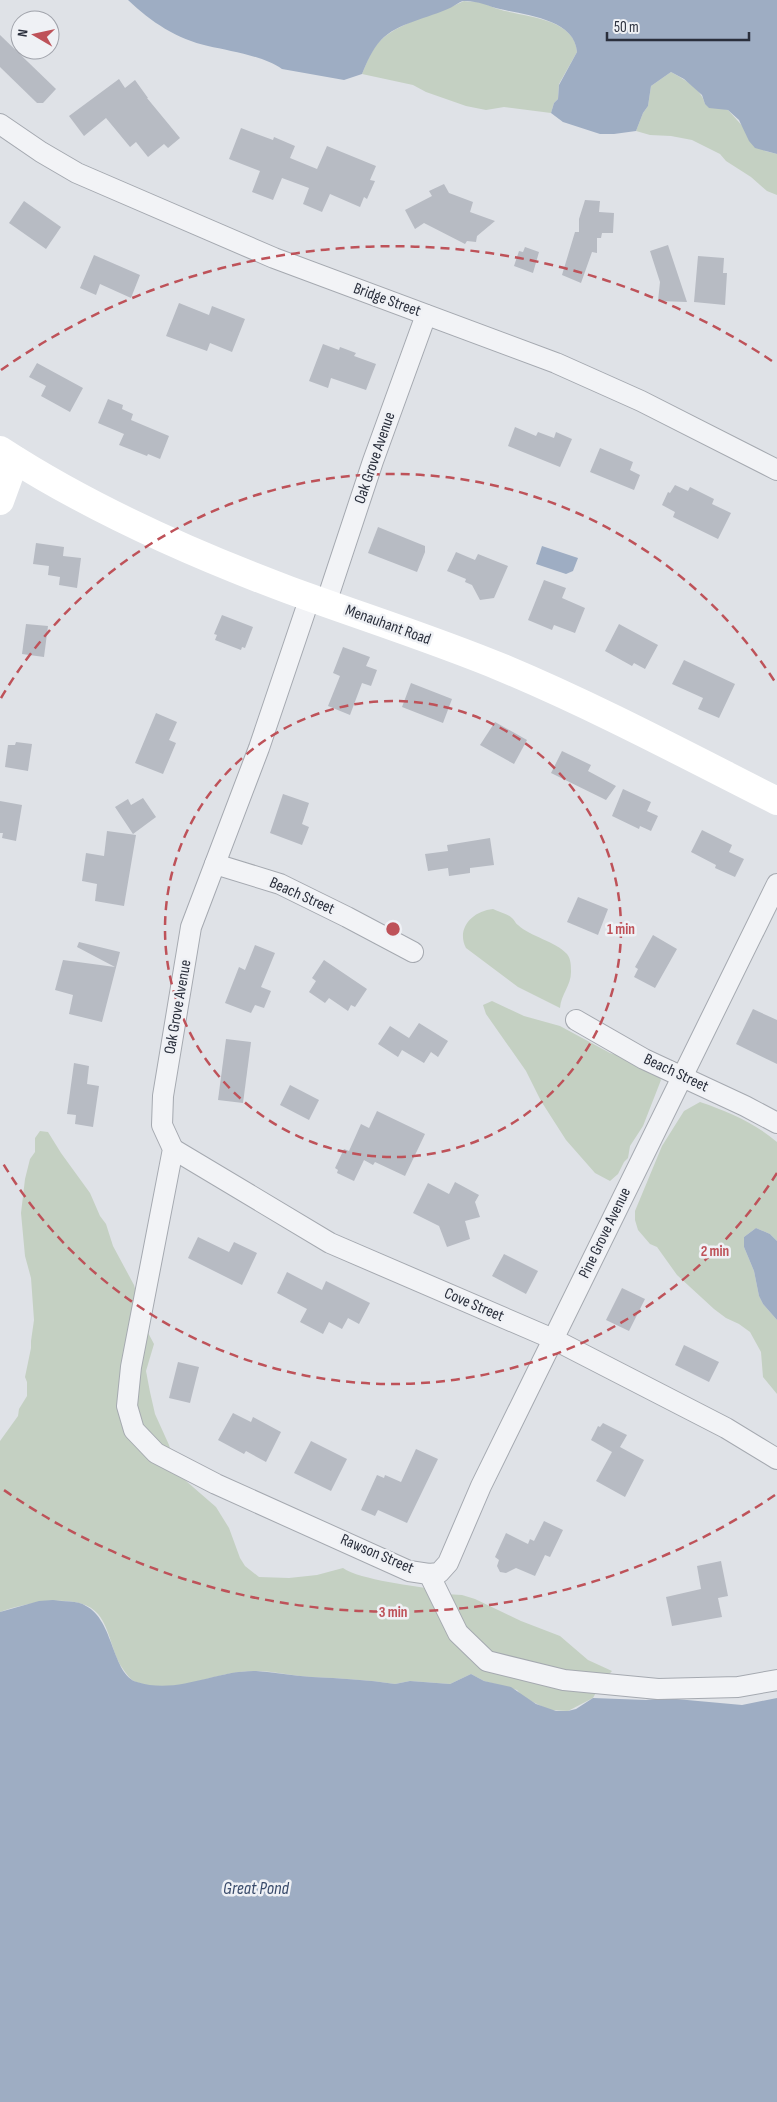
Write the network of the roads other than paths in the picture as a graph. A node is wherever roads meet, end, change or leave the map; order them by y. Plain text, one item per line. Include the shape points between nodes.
1 (0, 124) edge
2 (426, 315) junction
3 (7, 455) edge
4 (777, 470) edge
5 (0, 501) edge
6 (318, 600) junction
7 (777, 800) edge
8 (215, 864) junction
9 (777, 884) edge
10 (412, 952) dead end
11 (576, 1020) dead end
12 (683, 1077) junction
13 (777, 1123) edge
14 (173, 1150) junction
15 (553, 1339) junction
16 (777, 1458) edge
17 (429, 1574) junction
18 (777, 1680) edge

1 - 2 street, Bridge Street via 77,173 274,258
2 - 4 street, Bridge Street via 564,367
2 - 6 street, Oak Grove Avenue
3 - 5 main road
3 - 6 main road, Menauhant Road via 57,485 188,549
6 - 7 main road, Menauhant Road via 504,668
6 - 8 street, Oak Grove Avenue
8 - 10 street, Beach Street via 280,884
8 - 14 street, Oak Grove Avenue via 191,927 163,1096 162,1126
9 - 12 street, Pine Grove Avenue
11 - 12 street, Beach Street
12 - 13 street, Beach Street
12 - 15 street, Pine Grove Avenue
14 - 15 street, Cove Street via 330,1244
14 - 17 street, Rawson Street via 131,1367 127,1406 134,1430 156,1453 216,1484 409,1571
15 - 16 street, Cove Street via 726,1428
15 - 17 street, Pine Grove Avenue via 481,1486 448,1563 438,1574
17 - 18 street, Rawson Street via 458,1633 487,1661 564,1680 658,1689 738,1687

